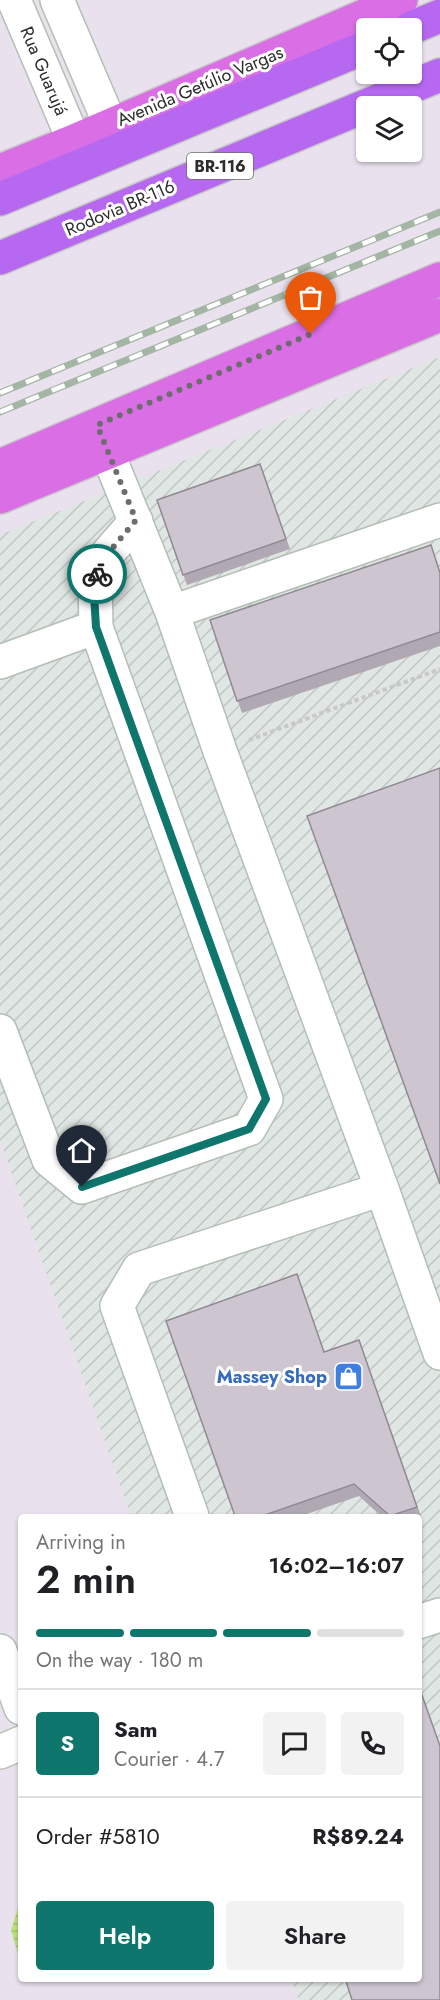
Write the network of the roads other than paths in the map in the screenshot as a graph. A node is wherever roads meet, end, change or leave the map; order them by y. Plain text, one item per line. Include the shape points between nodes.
1 (57, 0) edge
2 (401, 0) edge
3 (10, 5) edge
4 (440, 16) edge
5 (422, 23) edge
6 (356, 51) edge
7 (440, 75) edge
8 (110, 124) junction
9 (74, 141) junction
10 (0, 171) edge
11 (0, 199) edge
12 (0, 258) edge
13 (440, 279) edge
14 (440, 315) edge
15 (102, 439) junction
16 (0, 466) edge
17 (0, 497) edge
18 (136, 520) junction
19 (440, 520) edge
20 (172, 612) junction
21 (96, 627) junction
22 (0, 662) edge
23 (0, 1031) edge
24 (382, 1189) junction
25 (440, 1353) edge
26 (191, 1514) edge
27 (440, 1615) edge
28 (422, 1621) edge
29 (0, 1651) edge
30 (18, 1700) edge
31 (18, 1744) edge
32 (0, 1752) edge

1 - 8 street
2 - 8 main road, Avenida Getúlio Vargas
3 - 9 street, Rua Guarujá
4 - 5 highway
6 - 11 highway
7 - 12 highway, Rodovia BR-116 / BR-116
8 - 9 main road, Avenida Getúlio Vargas
9 - 10 main road, Avenida Getúlio Vargas
13 - 15 main road
14 - 15 main road
15 - 16 main road
15 - 17 main road
15 - 18 street
18 - 20 street
18 - 21 street via 109,552 95,577
19 - 20 street
20 - 24 street
21 - 22 street
21 - 23 street via 266,1099 249,1129 82,1187 49,1160
24 - 25 street
24 - 26 street via 139,1269 117,1306
27 - 28 street
29 - 30 street
31 - 32 street

